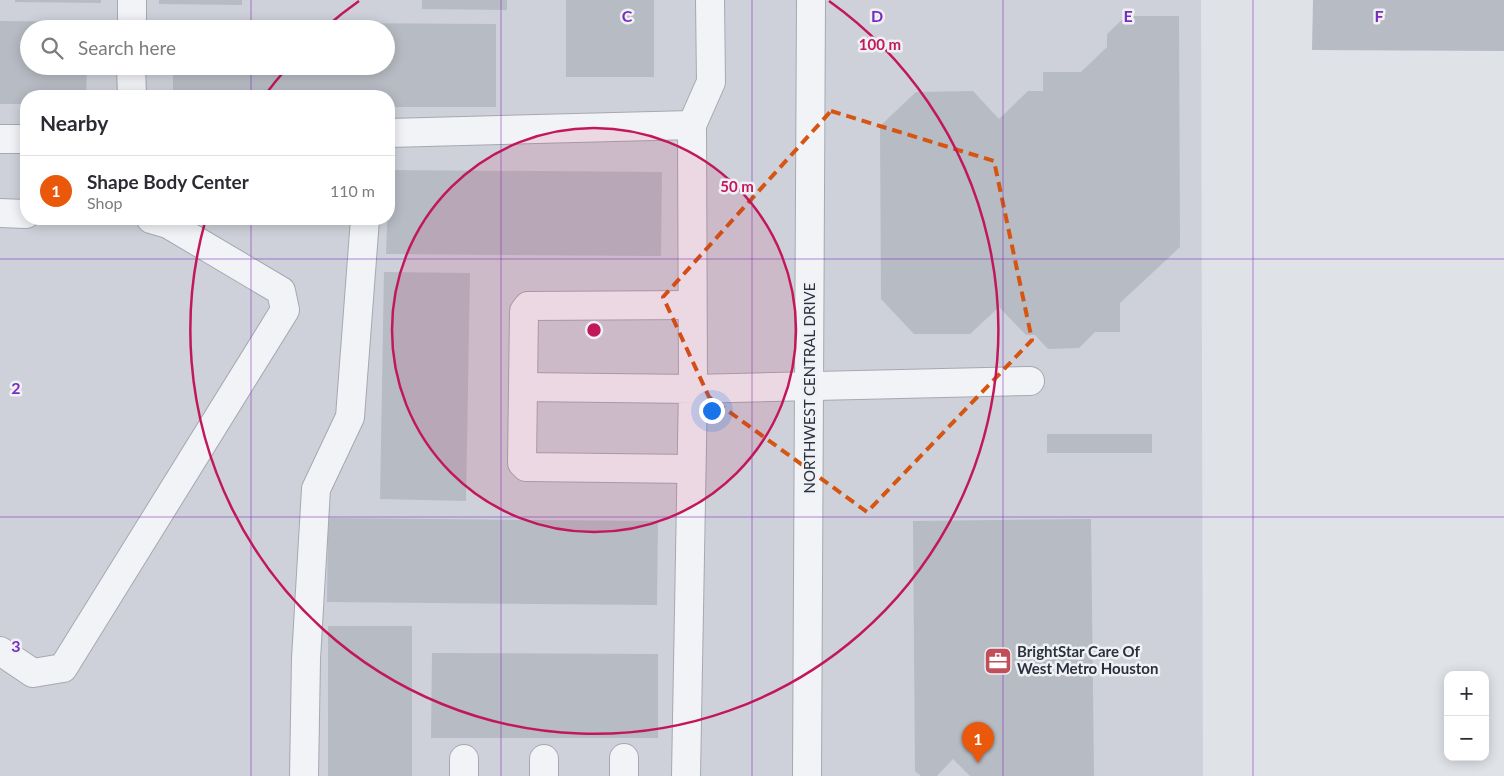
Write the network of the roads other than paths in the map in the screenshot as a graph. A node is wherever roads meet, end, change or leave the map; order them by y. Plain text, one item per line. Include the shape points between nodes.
1 (132, 0) edge
2 (710, 0) edge
3 (812, 0) edge
4 (132, 20) edge
5 (132, 75) edge
6 (132, 90) edge
7 (692, 125) junction
8 (395, 133) edge
9 (0, 139) edge
10 (20, 139) edge
11 (0, 213) edge
12 (20, 214) edge
13 (170, 225) edge
14 (365, 225) edge
15 (692, 305) junction
16 (1030, 381) dead end
17 (810, 385) junction
18 (523, 387) junction
19 (692, 389) junction
20 (691, 469) junction
21 (0, 651) edge
22 (304, 776) edge
23 (686, 776) edge
24 (807, 776) edge

1 - 4 street
2 - 7 street via 710,82
3 - 17 street, NORTHWEST CENTRAL DRIVE
5 - 6 street
7 - 8 street
7 - 15 street
9 - 10 street
11 - 12 street
13 - 21 street via 281,291 285,310 63,668 33,672
14 - 22 street via 350,417 316,489 306,659
15 - 18 street via 528,306 524,310
15 - 19 street
16 - 17 street
17 - 19 street
17 - 24 street, NORTHWEST CENTRAL DRIVE
18 - 19 street
18 - 20 street via 522,463 526,467
19 - 20 street
20 - 23 street

